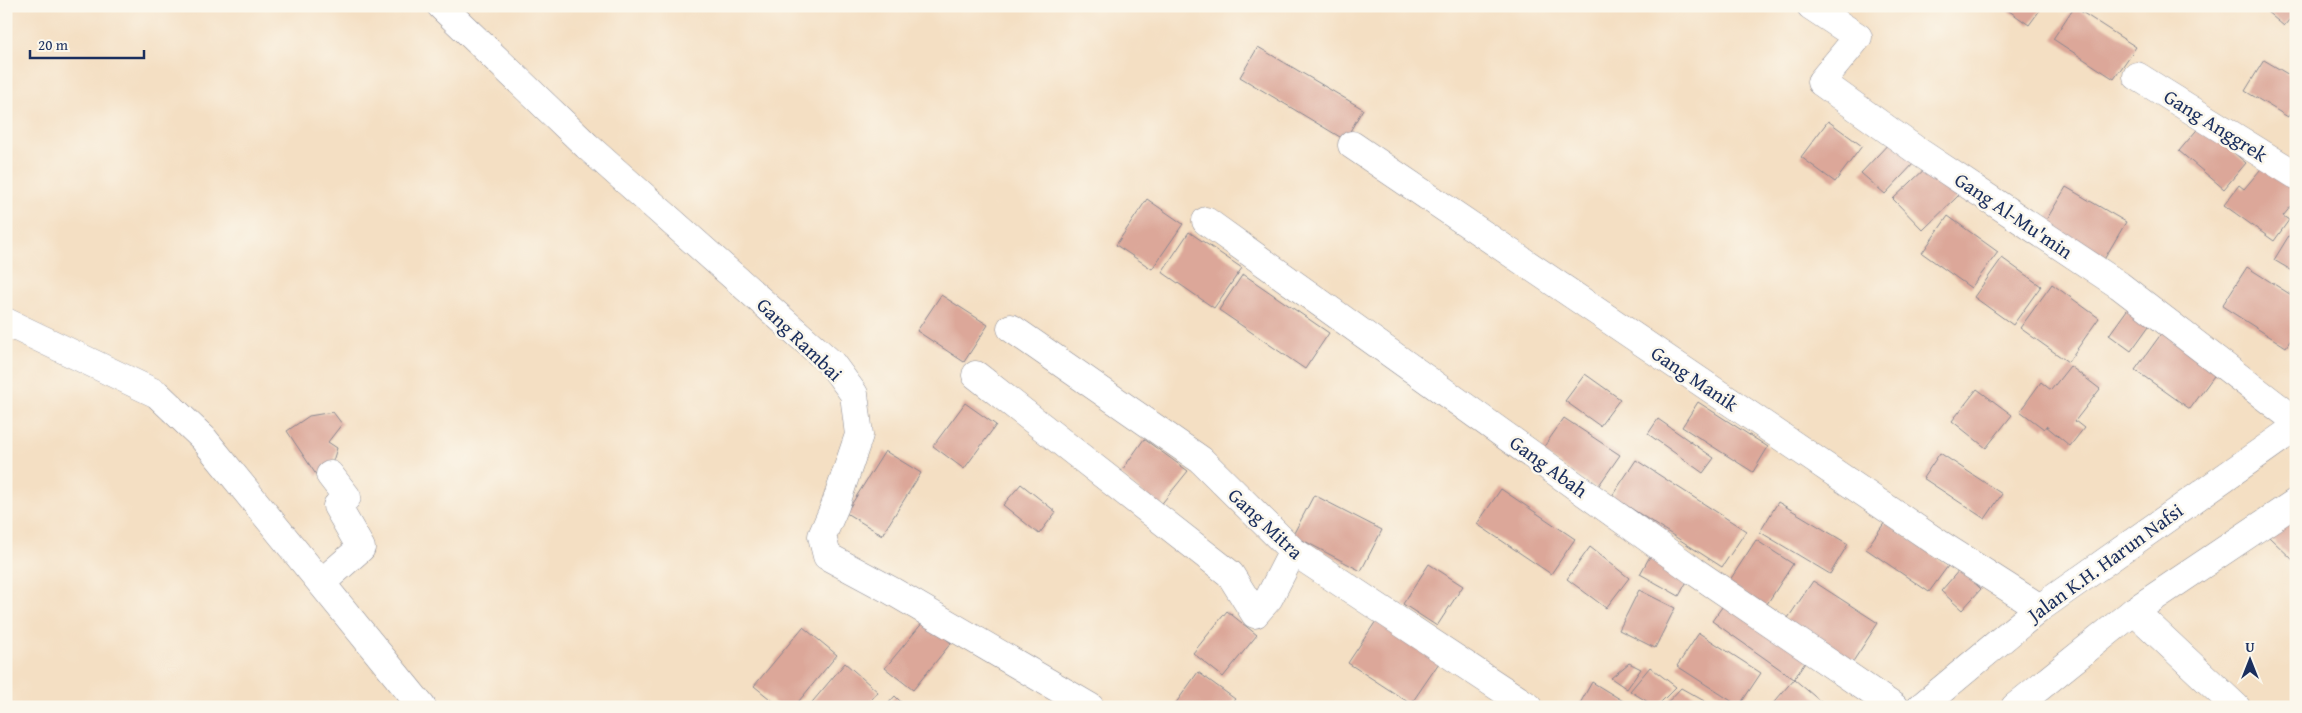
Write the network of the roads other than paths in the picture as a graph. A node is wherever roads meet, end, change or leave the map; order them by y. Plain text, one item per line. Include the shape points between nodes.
1 (441, 6) edge
2 (1811, 6) edge
3 (2137, 76) dead end
4 (1352, 145) dead end
5 (2296, 175) edge
6 (1206, 221) dead end
7 (6, 322) edge
8 (1011, 328) dead end
9 (976, 376) dead end
10 (2296, 421) edge
11 (2296, 427) edge
12 (330, 475) dead end
13 (2296, 502) edge
14 (1293, 551) junction
15 (321, 582) junction
16 (2040, 608) junction
17 (2134, 611) junction
18 (422, 707) edge
19 (1090, 707) edge
20 (1530, 707) edge
21 (1894, 707) edge
22 (1921, 707) edge
23 (2015, 707) edge
24 (2236, 707) edge

1 - 19 street, Gang Rambai via 587,146 832,364 854,394 860,435 836,506 822,536 827,556
2 - 10 street, Gang Al-Mu'min via 1858,37 1821,82 1916,150 2119,284
3 - 5 street, Gang Anggrek
4 - 16 street, Gang Manik via 1935,541
6 - 21 street, Gang Abah via 1694,571
7 - 15 street via 157,394 203,438
8 - 14 street, Gang Mitra via 1201,460
9 - 14 street via 1230,574 1256,614 1269,598
11 - 16 street, Jalan K.H. Harun Nafsi
12 - 15 street via 347,497 336,506 361,548
13 - 17 street
14 - 20 street, Gang Mitra
15 - 18 street
16 - 22 street, Jalan K.H. Harun Nafsi
17 - 23 street
17 - 24 street

